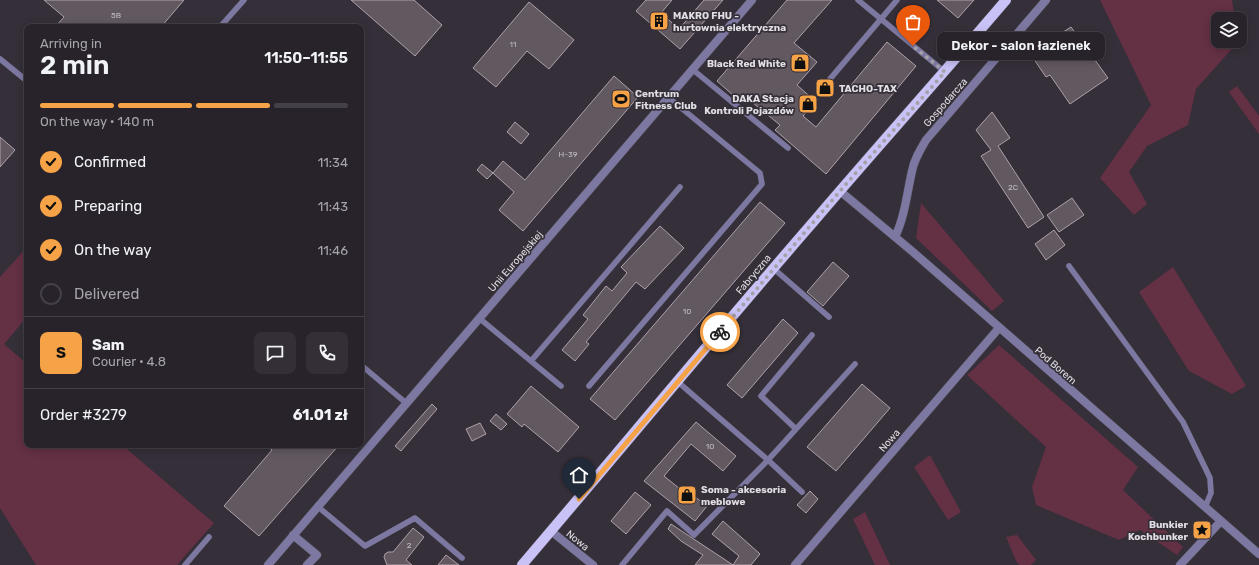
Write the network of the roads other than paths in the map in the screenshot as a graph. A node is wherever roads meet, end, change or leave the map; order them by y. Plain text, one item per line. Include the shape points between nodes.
1 (244, 0) edge
2 (752, 0) edge
3 (858, 0) edge
4 (897, 0) edge
5 (1006, 0) edge
6 (1046, 0) edge
7 (881, 19) junction
8 (223, 24) edge
9 (0, 59) edge
10 (692, 69) junction
11 (945, 72) junction
12 (24, 79) edge
13 (830, 79) dead end
14 (668, 97) junction
15 (788, 148) dead end
16 (680, 187) dead end
17 (840, 191) junction
18 (895, 237) junction
19 (1069, 266) dead end
20 (773, 268) junction
21 (829, 317) dead end
22 (479, 318) junction
23 (999, 328) junction
24 (812, 335) dead end
25 (531, 361) junction
26 (855, 364) dead end
27 (364, 368) edge
28 (678, 382) junction
29 (561, 386) dead end
30 (589, 386) dead end
31 (406, 403) junction
32 (796, 429) junction
33 (768, 460) junction
34 (802, 492) dead end
35 (317, 506) junction
36 (1205, 507) junction
37 (1221, 521) junction
38 (551, 531) junction
39 (294, 534) junction
40 (209, 537) dead end
41 (1259, 554) edge
42 (462, 558) dead end
43 (1184, 564) edge
44 (185, 565) edge
45 (268, 565) edge
46 (307, 565) edge
47 (522, 565) edge
48 (592, 565) edge
49 (622, 565) edge
50 (795, 565) edge

1 - 8 lane
2 - 10 street, Unii Europejskiej
3 - 7 lane
4 - 7 lane
5 - 11 main road, Fabryczna
6 - 18 street, Gospodarcza via 926,140 916,157 900,227
7 - 11 lane
7 - 13 lane
9 - 12 lane
10 - 14 street, Unii Europejskiej
10 - 15 lane
11 - 17 main road, Fabryczna
14 - 22 street, Unii Europejskiej
14 - 30 lane via 760,173 762,184
16 - 25 lane
17 - 18 street, Pod Borem
17 - 20 main road, Fabryczna
18 - 23 street, Pod Borem
19 - 36 lane via 1183,422 1210,478 1210,493
20 - 21 lane
20 - 28 main road, Fabryczna
22 - 25 lane
22 - 31 street, Unii Europejskiej
23 - 36 street, Pod Borem
23 - 50 street, Nowa
24 - 32 lane via 761,396
25 - 29 lane
26 - 32 lane
27 - 31 lane
28 - 33 lane
28 - 38 main road, Fabryczna
31 - 35 street, Unii Europejskiej
32 - 33 lane
33 - 34 lane
33 - 49 lane via 694,535 667,511
35 - 39 street, Unii Europejskiej
35 - 42 lane via 365,546 415,518
36 - 37 street, Pod Borem
37 - 41 street, Pod Borem
37 - 43 street
38 - 47 main road, Fabryczna
38 - 48 street, Nowa
39 - 45 street, Unii Europejskiej
39 - 46 street via 316,555
40 - 44 lane

